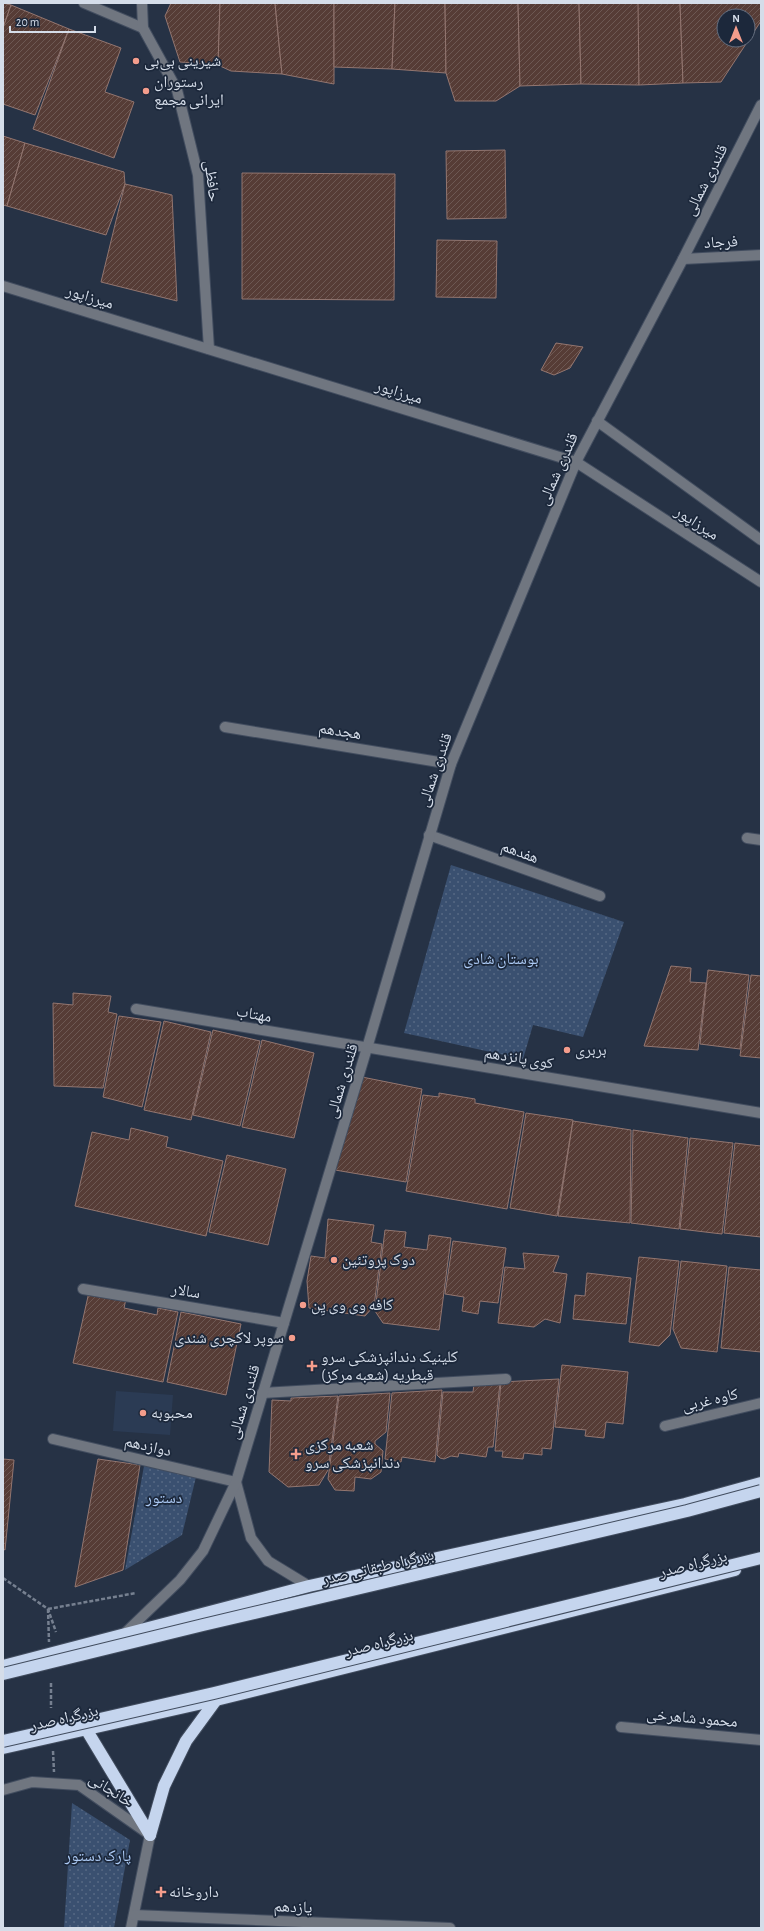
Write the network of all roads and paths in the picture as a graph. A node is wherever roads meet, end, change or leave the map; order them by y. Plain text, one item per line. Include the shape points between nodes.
1 (84, 3) edge
2 (142, 3) edge
3 (143, 28) junction
4 (761, 105) edge
5 (761, 255) edge
6 (684, 259) junction
7 (3, 286) edge
8 (209, 349) junction
9 (597, 421) junction
10 (576, 462) junction
11 (761, 540) edge
12 (761, 582) edge
13 (225, 727) dead end
14 (450, 764) junction
15 (429, 835) junction
16 (747, 838) dead end
17 (761, 840) edge
18 (600, 896) dead end
19 (136, 1009) dead end
20 (367, 1048) junction
21 (761, 1113) edge
22 (83, 1289) dead end
23 (284, 1323) junction
24 (506, 1379) dead end
25 (262, 1393) junction
26 (761, 1404) edge
27 (666, 1426) dead end
28 (53, 1439) dead end
29 (236, 1482) junction
30 (761, 1483) edge
31 (761, 1491) edge
32 (761, 1558) edge
33 (761, 1563) edge
34 (3, 1578) edge
35 (309, 1586) junction
36 (143, 1591) dead end
37 (48, 1609) junction
38 (123, 1635) junction
39 (50, 1648) dead end
40 (3, 1666) edge
41 (3, 1674) edge
42 (50, 1679) dead end
43 (216, 1700) junction
44 (52, 1710) dead end
45 (621, 1726) dead end
46 (86, 1729) junction
47 (761, 1740) edge
48 (3, 1741) edge
49 (3, 1748) edge
50 (53, 1748) dead end
51 (54, 1772) dead end
52 (3, 1790) edge
53 (150, 1835) junction
54 (134, 1915) junction
55 (131, 1928) edge
56 (450, 1928) edge

1 - 3 street
2 - 3 street
3 - 8 street, حافظی via 177,90 198,175
4 - 6 street, قلندری شمالی
5 - 6 street, فرجاد
6 - 9 street, قلندری شمالی
7 - 8 street, میرزاپور
8 - 10 street, میرزاپور
9 - 10 street, قلندری شمالی
9 - 11 street, میرزاپور
10 - 12 street, میرزاپور
10 - 14 street, قلندری شمالی
13 - 14 street, هجدهم
14 - 15 street, قلندری شمالی
15 - 18 street, هفدهم
15 - 20 street, قلندری شمالی
16 - 17 street
19 - 20 street, مهتاب
20 - 21 street, کوی پانزدهم
20 - 23 street, قلندری شمالی
22 - 23 street, سالار
23 - 25 street, قلندری شمالی
24 - 25 street
25 - 29 street, قلندری شمالی
26 - 27 street, کاوه غربی
28 - 29 street, دوازدهم
29 - 35 street via 251,1538 268,1561
29 - 38 street, قلندری شمالی via 203,1551 180,1580
30 - 35 highway via 685,1504
31 - 41 highway, بزرگراه طبقاتی صدر, bridge
32 - 48 highway, bridge via 214,1693
33 - 43 highway, بزرگراه صدر
34 - 37 path
35 - 38 highway
36 - 37 path
37 - 39 path, bridge
38 - 40 highway
42 - 44 path, bridge
43 - 46 highway, بزرگراه صدر
43 - 53 highway via 186,1741 164,1786
45 - 47 street, محمود شاهرخی
46 - 49 highway, بزرگراه صدر
46 - 53 highway
50 - 51 path, bridge
52 - 53 street, خانجانی via 32,1782 79,1785
53 - 54 street
54 - 55 street
54 - 56 street, یازدهم

